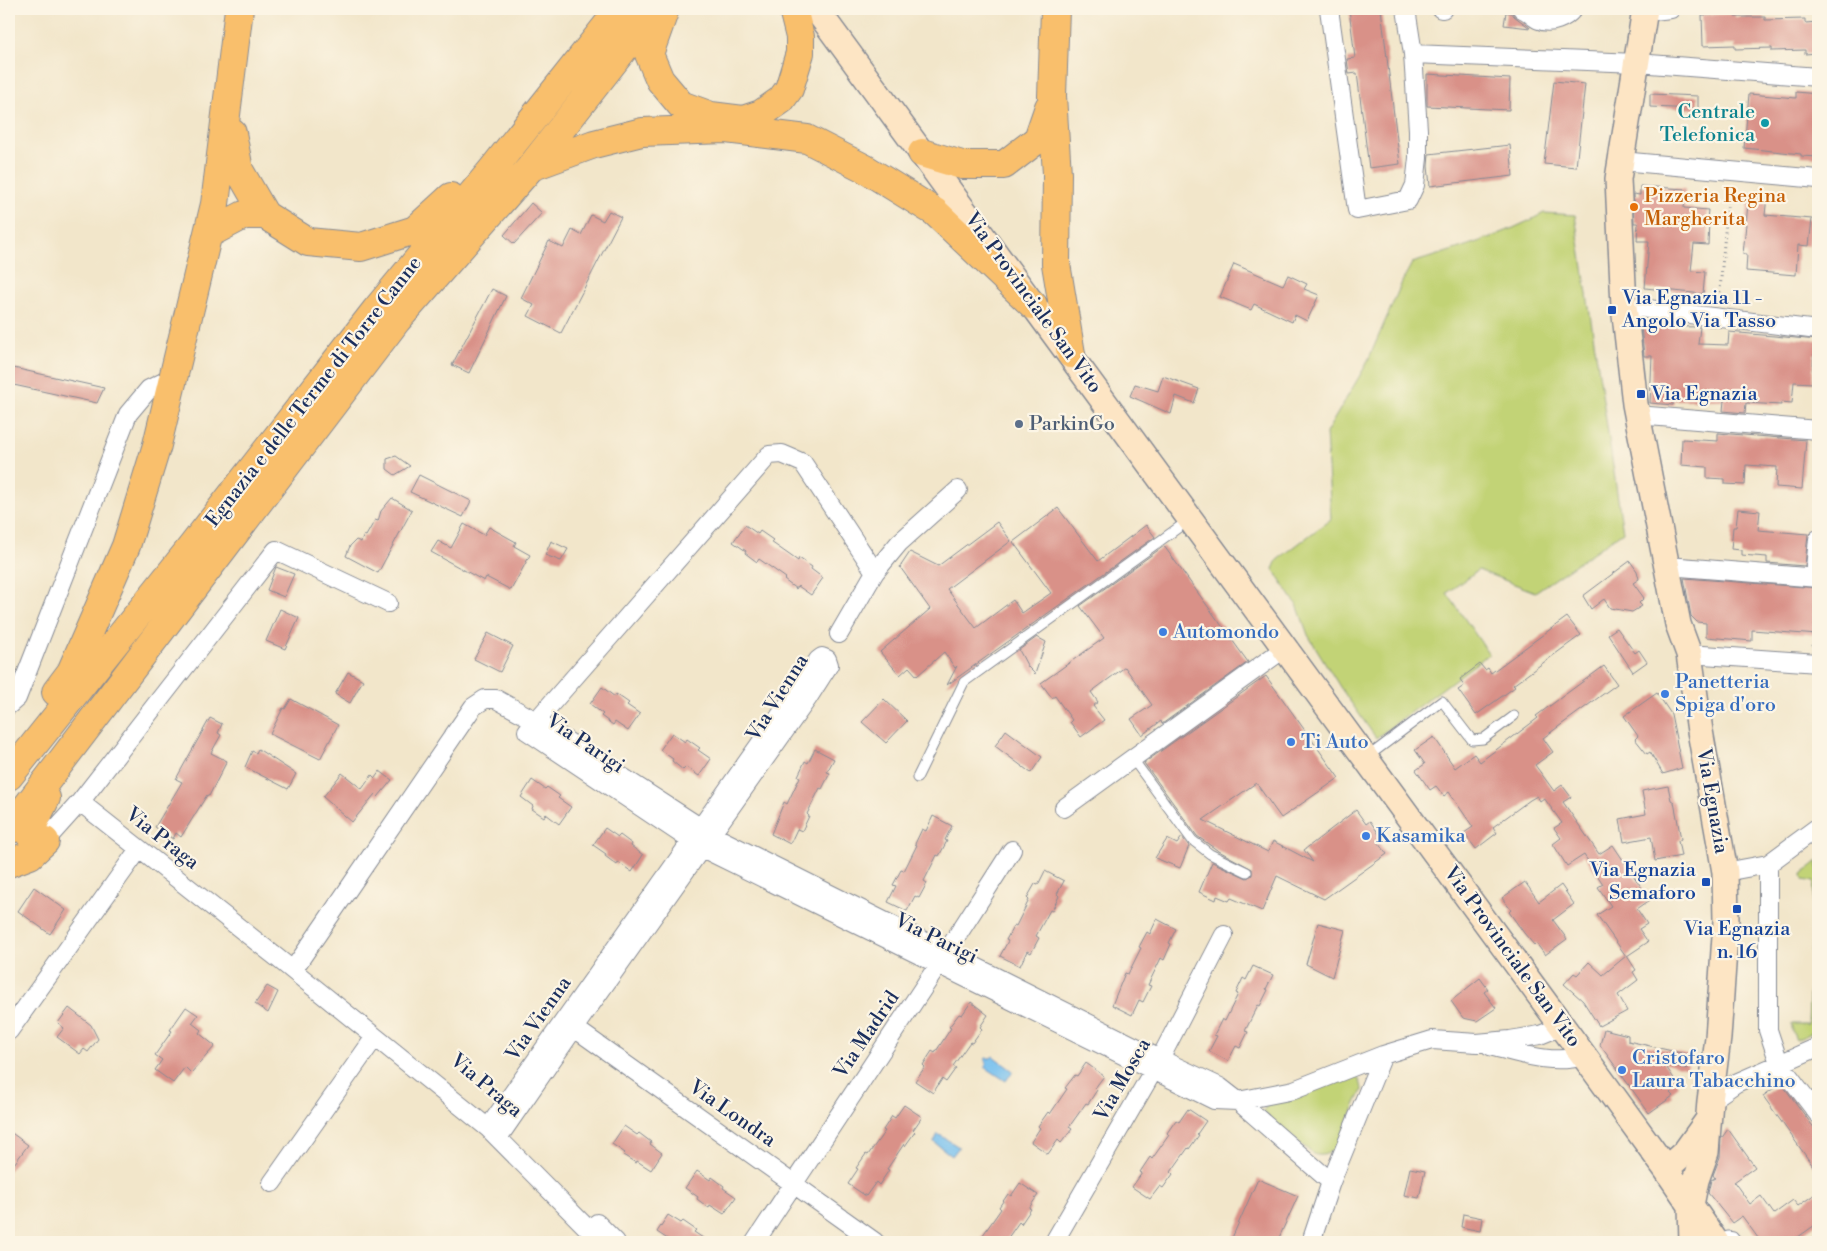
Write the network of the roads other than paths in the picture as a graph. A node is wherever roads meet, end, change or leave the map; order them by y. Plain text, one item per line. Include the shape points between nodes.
1 (239, 9) edge
2 (655, 9) edge
3 (666, 9) edge
4 (793, 9) edge
5 (816, 9) edge
6 (1055, 9) edge
7 (1328, 9) edge
8 (1406, 9) edge
9 (1522, 9) edge
10 (1573, 9) edge
11 (1671, 9) edge
12 (1645, 10) edge
13 (612, 17) edge
14 (1413, 54) junction
15 (1637, 63) junction
16 (1818, 78) edge
17 (1052, 96) junction
18 (227, 107) junction
19 (922, 153) junction
20 (1621, 161) junction
21 (531, 167) junction
22 (1818, 179) edge
23 (265, 215) junction
24 (208, 234) junction
25 (1033, 305) junction
26 (1624, 306) junction
27 (1818, 330) edge
28 (1071, 354) junction
29 (174, 377) junction
30 (1637, 415) junction
31 (1818, 430) edge
32 (958, 490) dead end
33 (1191, 519) junction
34 (1818, 539) edge
35 (1668, 566) junction
36 (875, 572) junction
37 (1816, 578) edge
38 (388, 603) dead end
39 (839, 634) dead end
40 (1286, 648) junction
41 (1689, 654) junction
42 (1815, 663) edge
43 (9, 705) edge
44 (1514, 716) dead end
45 (536, 721) junction
46 (68, 752) junction
47 (9, 754) edge
48 (1132, 758) junction
49 (1366, 758) junction
50 (9, 776) edge
51 (916, 778) dead end
52 (80, 802) junction
53 (1064, 808) dead end
54 (1818, 827) edge
55 (9, 830) edge
56 (702, 838) junction
57 (45, 841) junction
58 (139, 849) junction
59 (1012, 850) dead end
60 (9, 863) edge
61 (1768, 864) junction
62 (1247, 872) dead end
63 (1725, 872) junction
64 (1224, 935) dead end
65 (943, 958) junction
66 (293, 970) junction
67 (311, 984) junction
68 (569, 1024) junction
69 (1562, 1026) junction
70 (9, 1031) edge
71 (375, 1037) junction
72 (1477, 1043) junction
73 (1818, 1047) edge
74 (1383, 1055) junction
75 (1584, 1056) junction
76 (1157, 1064) junction
77 (1779, 1064) junction
78 (1238, 1100) junction
79 (1709, 1110) junction
80 (1818, 1114) edge
81 (496, 1128) junction
82 (1666, 1169) junction
83 (1330, 1182) junction
84 (272, 1183) dead end
85 (794, 1183) junction
86 (1691, 1205) junction
87 (601, 1242) edge
88 (616, 1242) edge
89 (754, 1242) edge
90 (875, 1242) edge
91 (1054, 1242) edge
92 (1311, 1242) edge
93 (1715, 1242) edge

1 - 18 highway
2 - 21 highway, Egnazia e delle Terme di Torre Canne
3 - 4 highway via 649,54 660,80 682,105 690,109 711,116 743,120 761,114 781,100 789,89 800,54 800,37
5 - 19 main road, Via Provinciale San Vito
6 - 17 highway
7 - 14 street via 1358,210 1408,200 1415,184 1418,130
8 - 14 street
9 - 10 street via 1537,20 1548,22 1567,16
11 - 12 street, Via Egnazia
12 - 15 main road, Via Egnazia
13 - 23 highway via 588,36 474,176 415,230 361,247 316,243 308,242
13 - 50 highway, Egnazia e delle Terme di Torre Canne via 492,170 376,310
14 - 15 street
15 - 16 street
15 - 20 main road, Via Egnazia
17 - 19 highway via 1038,139 1004,165 962,165
17 - 28 highway via 1057,174 1056,264
18 - 23 highway via 239,170
18 - 24 highway
19 - 25 main road, Via Provinciale San Vito
20 - 22 street
20 - 26 main road, Via Egnazia via 1618,179
21 - 25 highway via 594,144 642,132 726,129 807,139 864,168 935,212
21 - 46 highway, Egnazia e delle Terme di Torre Canne via 397,320
23 - 24 highway via 244,215
24 - 29 highway
25 - 28 main road, Via Provinciale San Vito
26 - 27 street
26 - 30 main road, Via Egnazia
28 - 33 main road, Via Provinciale San Vito
29 - 43 street via 148,389 128,414 17,698
29 - 47 highway via 126,546 79,654 71,672
30 - 31 street
30 - 35 main road, Via Egnazia
32 - 36 street via 899,543
33 - 40 main road, Via Provinciale San Vito
33 - 51 lane via 964,682
34 - 37 street
35 - 37 street
35 - 41 main road, Via Egnazia via 1678,624
36 - 39 street
36 - 45 street via 803,463 782,454 769,455
38 - 52 street via 276,550
40 - 48 street
40 - 49 main road, Via Provinciale San Vito
41 - 42 street
41 - 63 main road, Via Egnazia
44 - 49 lane via 1483,739 1472,740 1442,701
45 - 56 street, Via Parigi
45 - 66 street, Via Parigi via 496,698 485,699 473,707
46 - 55 highway
46 - 57 highway via 32,827 30,835
48 - 53 street
48 - 62 lane via 1192,840 1210,854
49 - 69 main road, Via Provinciale San Vito
52 - 57 street
52 - 58 street, Via Praga
54 - 61 street
56 - 56 street, Via Vienna via 808,698 829,665 826,659 818,660
56 - 65 street, Via Parigi
56 - 68 street, Via Vienna
57 - 60 highway via 30,855
58 - 66 street, Via Praga
58 - 70 street
59 - 65 street, Via Madrid
61 - 63 street
61 - 77 street via 1768,1030
63 - 79 main road, Via Egnazia via 1726,921 1718,1038
64 - 76 street, Via Mosca
65 - 76 street, Via Parigi
65 - 85 street, Via Madrid
66 - 67 street, Via Praga
67 - 71 street, Via Praga
67 - 81 street, Via Praga via 338,993
68 - 81 street, Via Vienna
68 - 85 street, Via Londra
69 - 72 street via 1540,1035
69 - 75 main road, Via Provinciale San Vito
71 - 81 street, Via Praga
71 - 84 street
72 - 74 street via 1432,1040
72 - 75 street via 1546,1060 1570,1060
73 - 77 street
74 - 78 street via 1294,1090
74 - 83 street
75 - 82 main road, Via Provinciale San Vito
76 - 78 street, Via Parigi via 1220,1087
76 - 91 street, Via Mosca
77 - 79 street via 1736,1083
77 - 80 street
78 - 83 street, Via Parigi
79 - 82 main road, Via Egnazia via 1685,1152
79 - 86 main road, Via Egnazia via 1706,1152
81 - 87 street, Via Praga
81 - 88 street, Via Praga
82 - 86 main road, Via Provinciale San Vito
83 - 92 street
85 - 89 street, Via Madrid
85 - 90 street, Via Londra
86 - 93 main road

